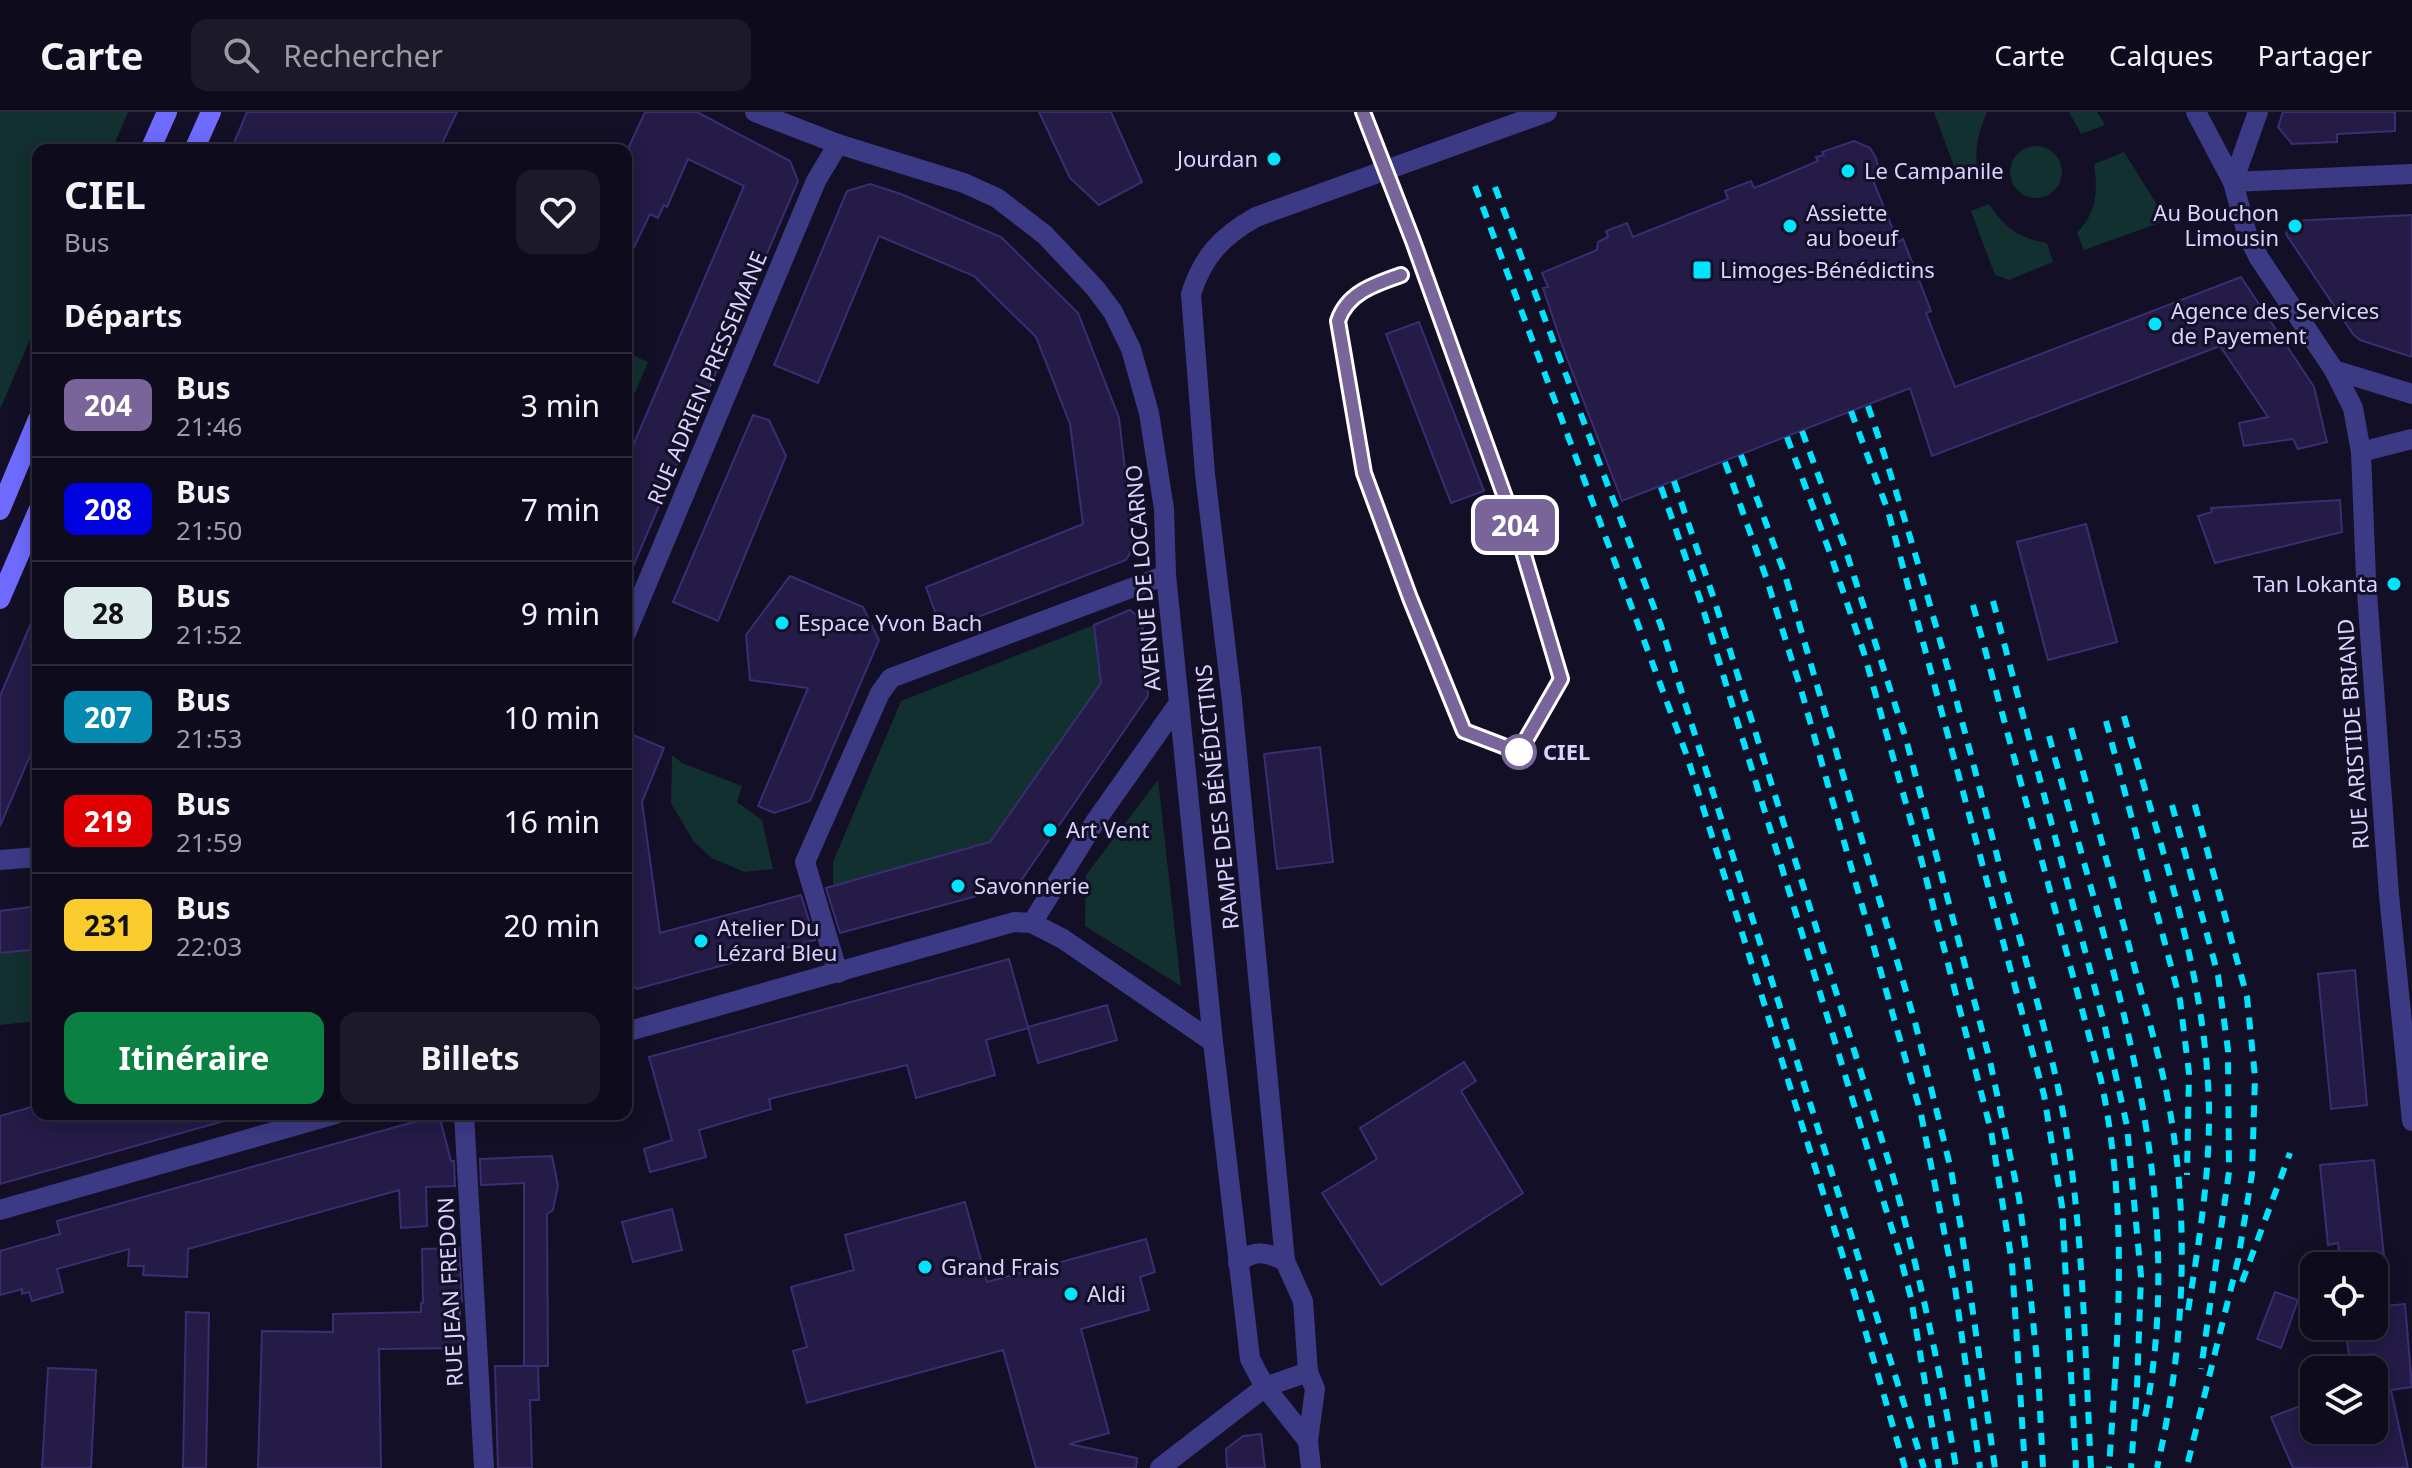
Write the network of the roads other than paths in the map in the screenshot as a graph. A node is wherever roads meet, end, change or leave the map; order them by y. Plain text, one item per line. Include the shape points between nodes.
1 (167, 112) edge
2 (211, 112) edge
3 (755, 112) edge
4 (1547, 112) edge
5 (2196, 112) edge
6 (2258, 112) edge
7 (153, 144) edge
8 (197, 144) edge
9 (838, 144) junction
10 (2412, 174) edge
11 (2233, 182) junction
12 (2334, 370) junction
13 (2412, 394) edge
14 (32, 433) edge
15 (2412, 439) edge
16 (2361, 452) junction
17 (0, 510) edge
18 (32, 525) edge
19 (1166, 575) junction
20 (0, 599) edge
21 (632, 619) edge
22 (1179, 703) junction
23 (32, 857) edge
24 (0, 860) edge
25 (1032, 923) junction
26 (838, 973) junction
27 (632, 1030) edge
28 (1213, 1042) junction
29 (315, 1120) edge
30 (464, 1120) edge
31 (2412, 1121) edge
32 (0, 1210) edge
33 (1285, 1261) junction
34 (1238, 1263) junction
35 (1308, 1372) junction
36 (1265, 1387) junction
37 (1308, 1441) junction
38 (484, 1468) edge
39 (1160, 1468) edge
40 (1311, 1468) edge

1 - 7 main road
2 - 8 main road
3 - 9 street, AVENUE DE LOCARNO
4 - 33 street, RAMPE DES BÉNÉDICTINS via 1239,226 1221,239 1191,294
5 - 11 street, RUE ARISTIDE BRIAND
6 - 11 street
9 - 19 street, AVENUE DE LOCARNO via 997,198 1045,235 1095,288 1131,349 1149,413 1164,509
9 - 21 street, RUE ADRIEN PRESSEMANE via 816,181
10 - 11 street
11 - 12 street, RUE ARISTIDE BRIAND via 2259,258
12 - 13 street
12 - 16 street, RUE ARISTIDE BRIAND via 2353,408
14 - 17 main road
15 - 16 street
16 - 31 street, RUE ARISTIDE BRIAND via 2389,895
18 - 20 main road
19 - 22 street, AVENUE DE LOCARNO
19 - 26 street via 891,678 805,862
22 - 25 street
22 - 28 street, AVENUE DE LOCARNO
23 - 24 street
25 - 26 street via 1014,922
25 - 28 street
26 - 27 street
28 - 34 street, AVENUE DE LOCARNO
29 - 32 street
30 - 38 street, RUE JEAN FREDON
33 - 34 street via 1258,1252
33 - 35 street, RAMPE DES BÉNÉDICTINS via 1303,1301
34 - 36 street, AVENUE DE LOCARNO via 1250,1359
35 - 36 street
35 - 37 street, RAMPE DES BÉNÉDICTINS via 1315,1389
36 - 37 street, AVENUE DE LOCARNO
36 - 39 street
37 - 40 street

